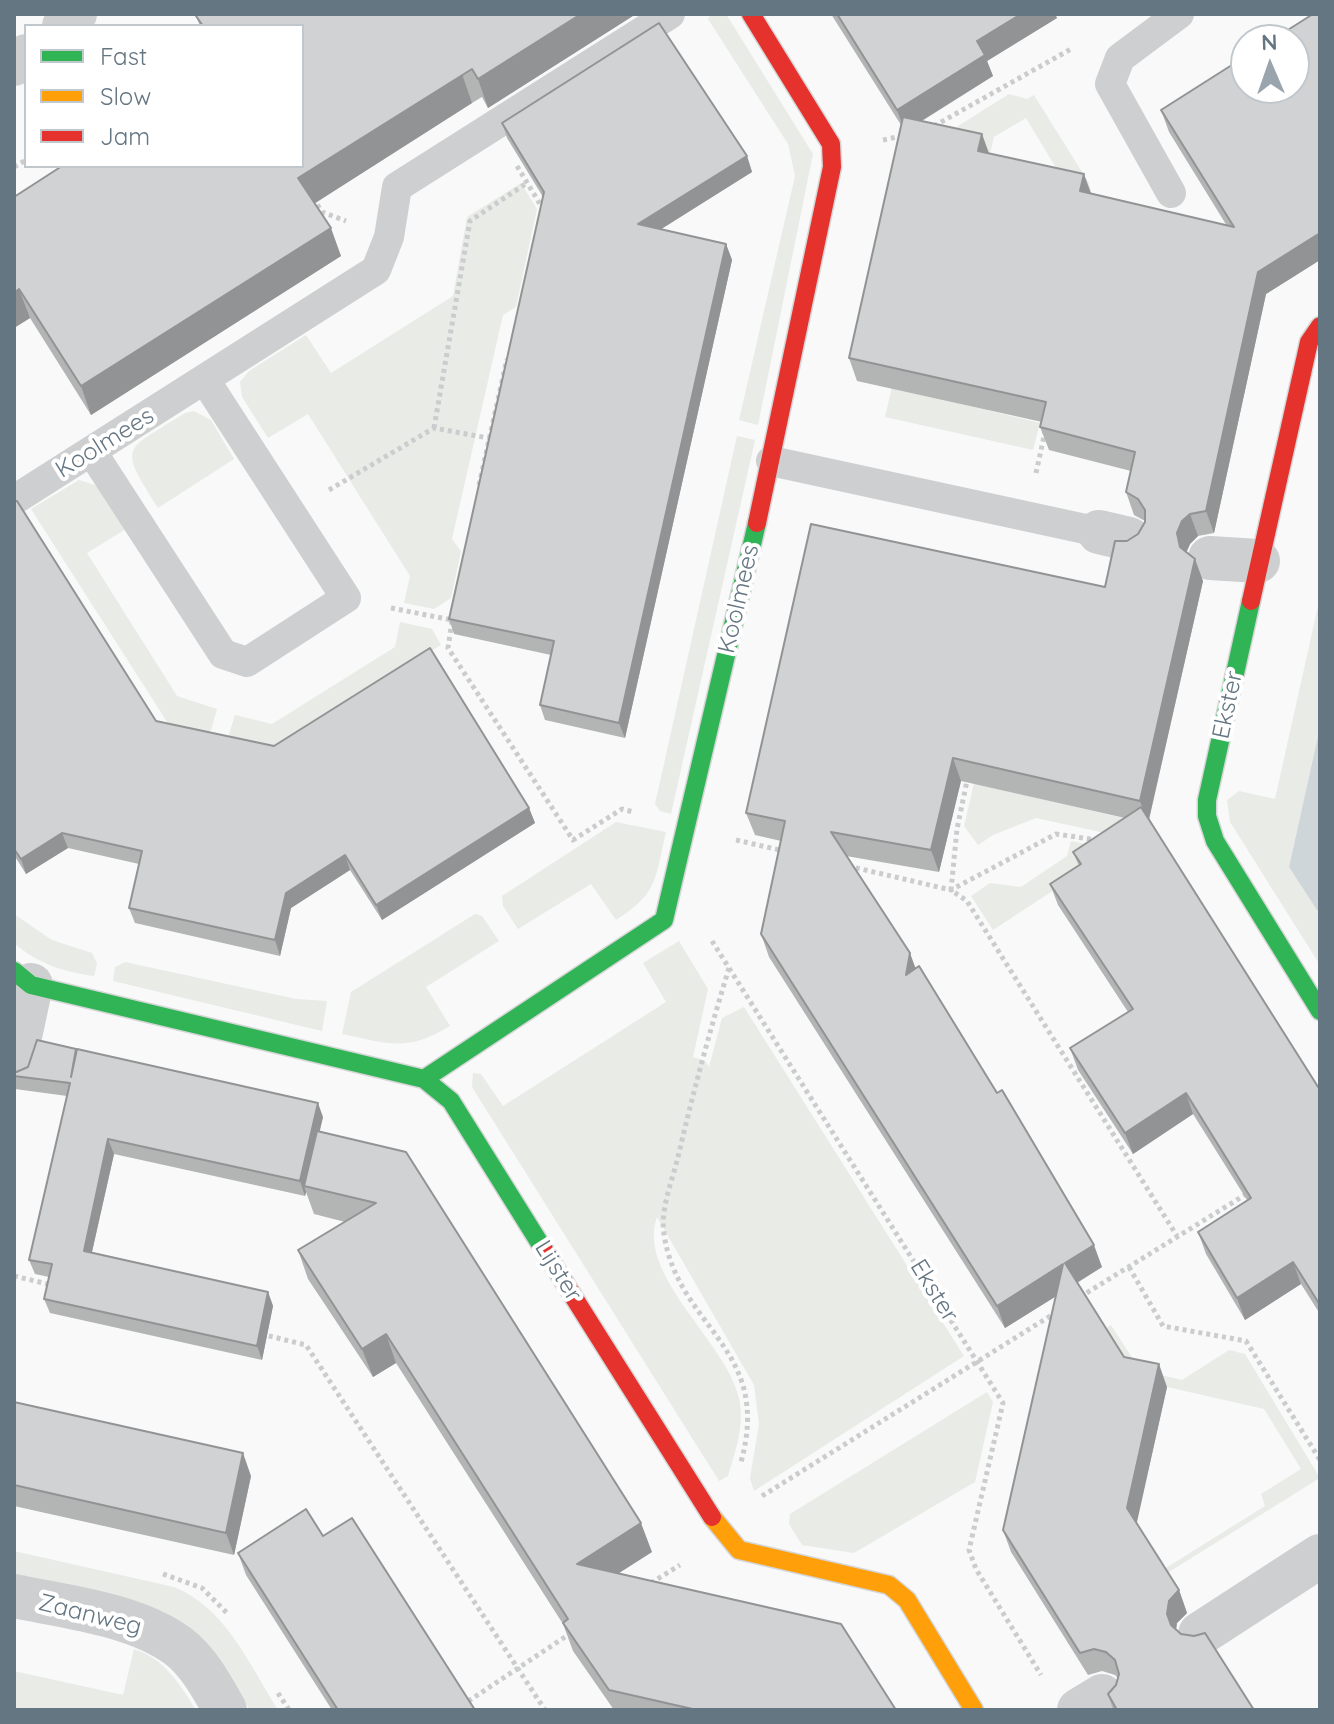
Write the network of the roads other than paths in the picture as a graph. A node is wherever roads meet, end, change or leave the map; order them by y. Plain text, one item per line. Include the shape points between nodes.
1 (670, 14) edge
2 (751, 14) edge
3 (1162, 18) edge
4 (1171, 193) dead end
5 (1320, 326) edge
6 (205, 380) junction
7 (92, 452) junction
8 (771, 461) junction
9 (14, 500) edge
10 (1114, 535) dead end
11 (1210, 558) dead end
12 (1258, 561) junction
13 (22, 978) edge
14 (1320, 1011) edge
15 (14, 1065) edge
16 (424, 1079) junction
17 (1320, 1556) edge
18 (14, 1596) edge
19 (1200, 1634) edge
20 (225, 1710) edge
21 (974, 1710) edge

1 - 6 lane, Koolmees via 397,187 389,237 376,270
2 - 8 street, Koolmees via 832,151
3 - 4 lane via 1120,58 1110,84
5 - 12 street, Ekster via 1309,342
6 - 7 lane, Koolmees
6 - 7 lane via 346,598 247,662 223,654
7 - 9 lane, Koolmees
8 - 10 lane
8 - 16 street, Koolmees via 664,920
11 - 12 street
12 - 14 street, Ekster via 1207,816 1215,841
13 - 15 street, Lijster
13 - 16 street, Lijster
16 - 21 street, Lijster via 451,1101 725,1537 739,1550 889,1585 907,1600
17 - 19 street
18 - 20 street, Zaanweg via 152,1630 180,1647 200,1668

